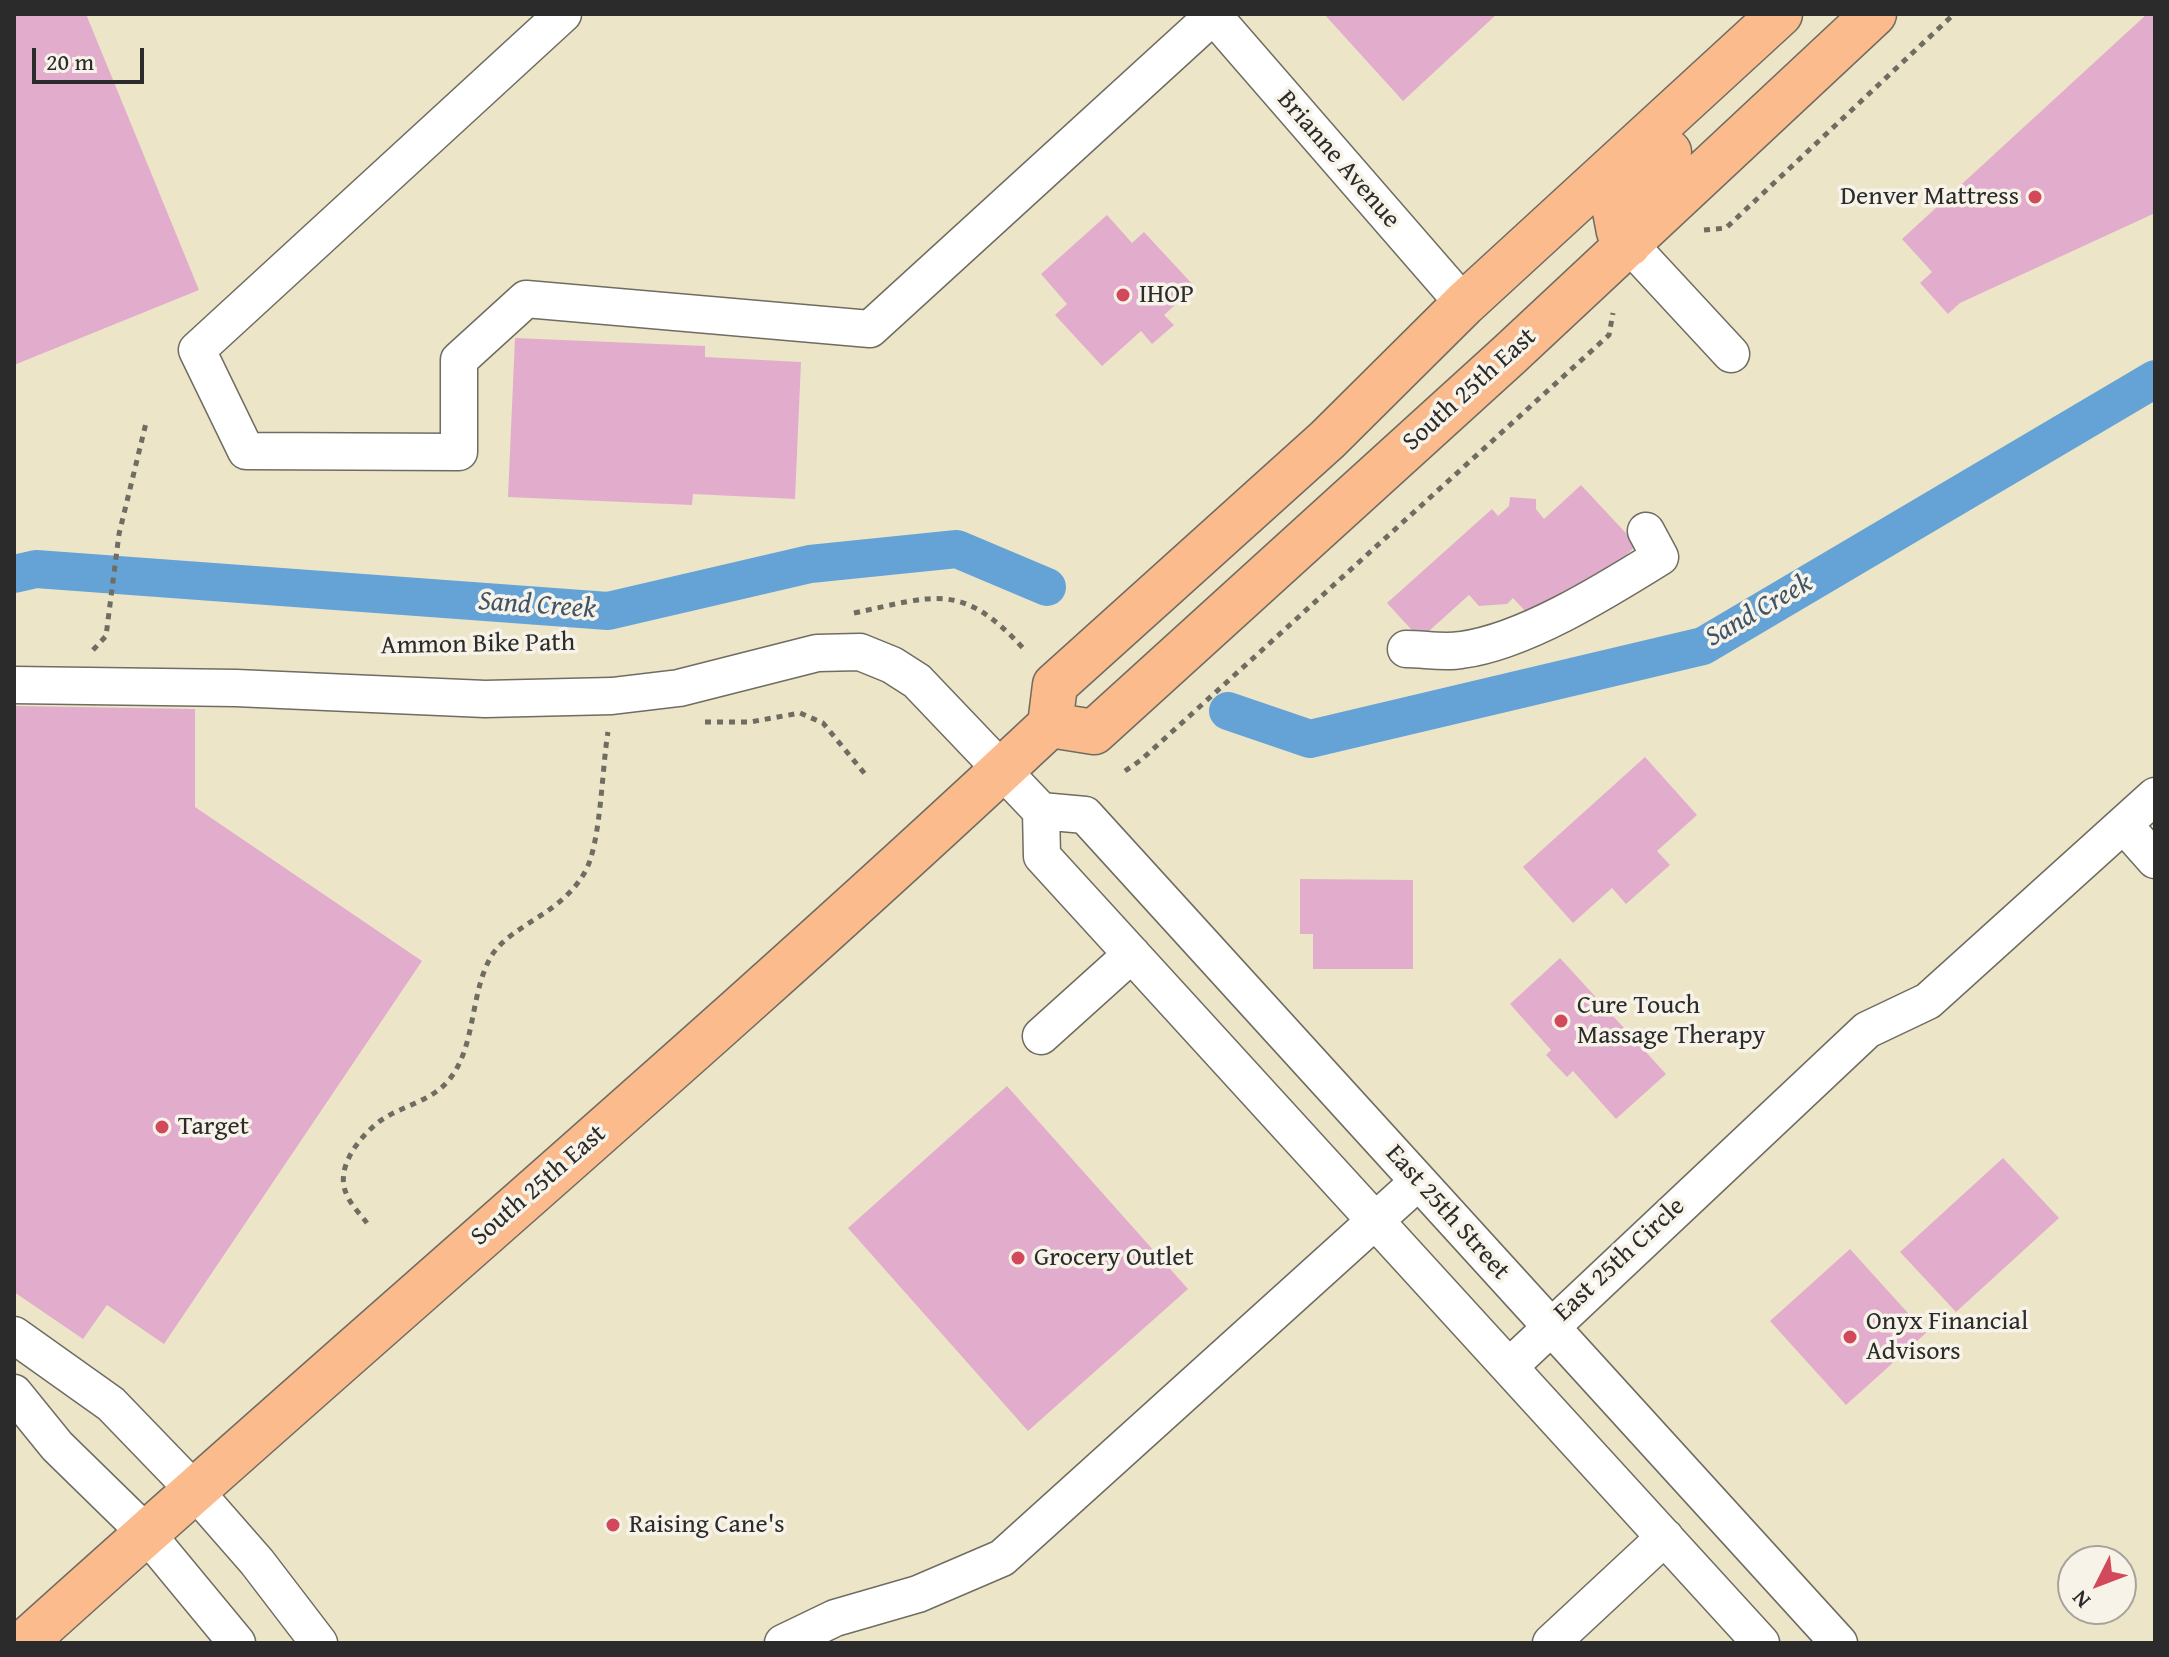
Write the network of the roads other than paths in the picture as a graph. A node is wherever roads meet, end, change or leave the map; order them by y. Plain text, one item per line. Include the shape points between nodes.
1 (563, 14) edge
2 (1213, 14) edge
3 (1780, 14) edge
4 (1874, 14) edge
5 (1689, 97) junction
6 (1629, 244) junction
7 (1464, 304) junction
8 (1731, 354) dead end
9 (1646, 531) dead end
10 (1406, 649) dead end
11 (14, 685) edge
12 (1050, 725) junction
13 (1002, 771) junction
14 (2155, 796) edge
15 (1041, 811) junction
16 (2124, 825) junction
17 (2155, 860) edge
18 (1132, 954) junction
19 (1041, 1036) dead end
20 (1418, 1182) junction
21 (1375, 1222) junction
22 (1551, 1327) junction
23 (14, 1335) edge
24 (1509, 1367) junction
25 (14, 1393) edge
26 (194, 1490) junction
27 (146, 1533) junction
28 (1665, 1537) junction
29 (24, 1643) edge
30 (237, 1643) edge
31 (319, 1643) edge
32 (783, 1643) edge
33 (1551, 1643) edge
34 (1761, 1643) edge
35 (1839, 1643) edge

1 - 2 street via 197,350 246,451 459,452 459,360 526,299 870,329
2 - 7 street, Brianne Avenue
3 - 5 main road
4 - 6 main road, South 25th East
5 - 6 main road via 1668,156 1615,211 1619,232
5 - 7 main road
6 - 8 street
6 - 12 main road, South 25th East via 1094,732
7 - 12 main road via 1327,440 1055,685
9 - 10 street via 1660,557 1585,603 1461,651
11 - 13 street via 485,699 612,696 679,688 817,653 860,652 917,681
12 - 13 main road, South 25th East
13 - 15 street
13 - 26 main road, South 25th East
14 - 16 street, East 25th Circle
15 - 18 street via 1042,856
15 - 20 street, East 25th Street via 1085,815
16 - 17 street
16 - 22 street, East 25th Circle via 1928,1001 1867,1030
18 - 19 street
18 - 21 street
20 - 21 street
20 - 22 street, East 25th Street
21 - 24 street
21 - 32 street via 1002,1558 918,1594 835,1618
22 - 24 street, East 25th Circle
22 - 35 street, East 25th Street
23 - 26 street via 111,1404
24 - 28 street
25 - 27 street via 57,1446
26 - 27 main road, South 25th East
26 - 31 street
27 - 29 main road, South 25th East
27 - 30 street
28 - 33 street
28 - 34 street

